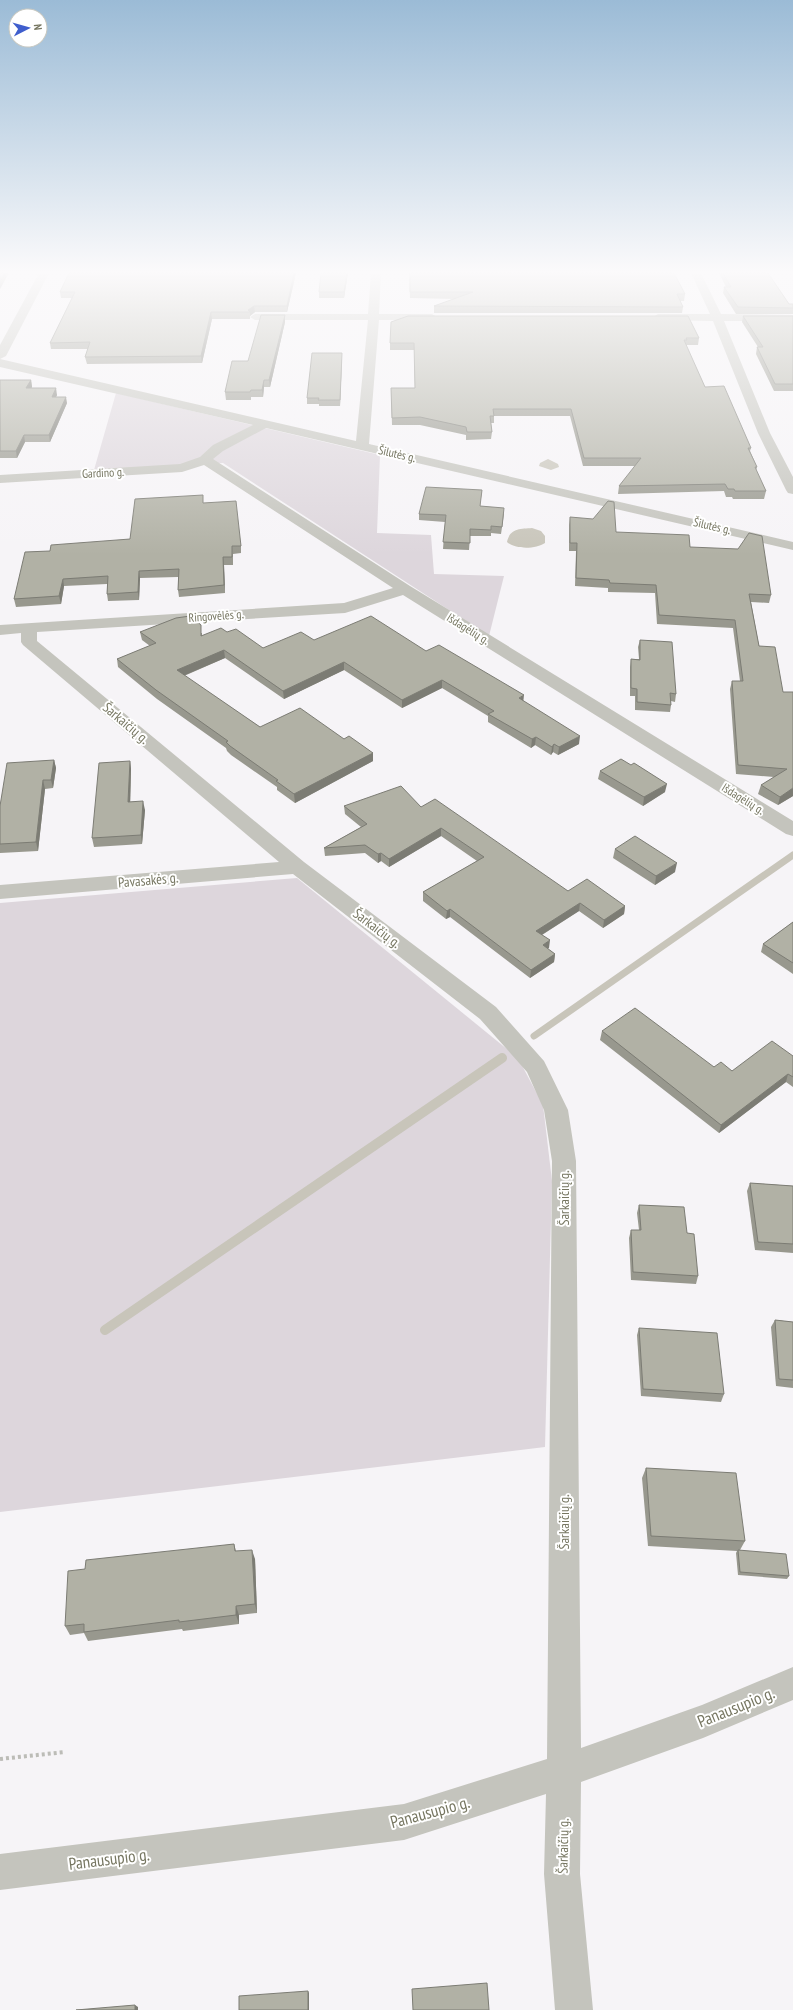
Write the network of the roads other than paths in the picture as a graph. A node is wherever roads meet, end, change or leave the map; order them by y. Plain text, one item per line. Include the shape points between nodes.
1 (17, 367) edge
2 (370, 367) edge
3 (737, 367) edge
4 (265, 424) junction
5 (362, 446) junction
6 (205, 460) junction
7 (0, 479) edge
8 (793, 490) edge
9 (793, 546) edge
10 (405, 590) junction
11 (29, 628) junction
12 (0, 630) edge
13 (793, 830) edge
14 (297, 867) junction
15 (0, 892) edge
16 (793, 1683) edge
17 (564, 1771) junction
18 (0, 1872) edge
19 (574, 2010) edge

1 - 4 street, Šilutės g.
2 - 5 street
3 - 8 street via 764,433
4 - 5 street, Šilutės g.
4 - 6 street via 218,448
5 - 9 street, Šilutės g.
6 - 7 street, Gardino g. via 182,468
6 - 10 street, Išdagėlių g.
10 - 11 street, Ringovėlės g. via 345,608
10 - 13 street, Išdagėlių g.
11 - 12 street, Ringovėlės g.
11 - 14 street, Šarkaičių g. via 29,642
14 - 15 street, Pavasakės g.
14 - 17 street, Šarkaičių g. via 488,1013 536,1067 556,1110 564,1161
16 - 17 street, Panausupio g. via 703,1721
17 - 18 street, Panausupio g. via 404,1822
17 - 19 street, Šarkaičių g. via 562,1874

